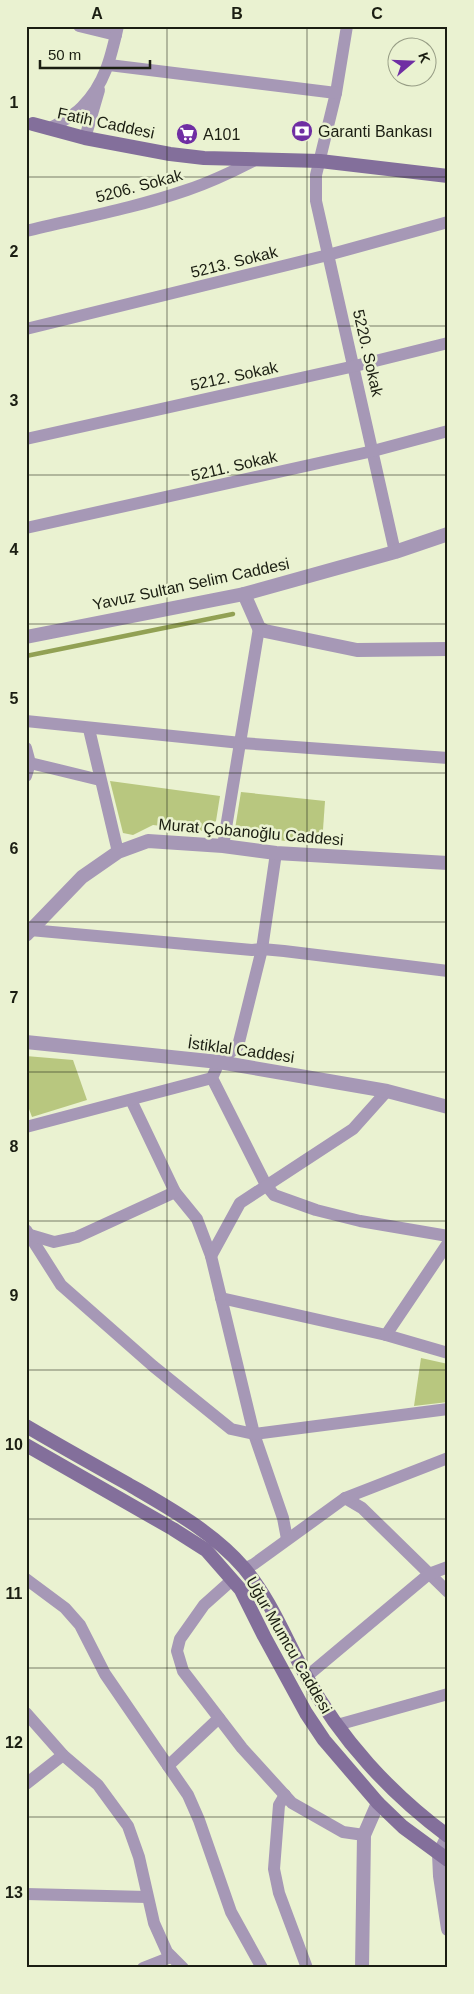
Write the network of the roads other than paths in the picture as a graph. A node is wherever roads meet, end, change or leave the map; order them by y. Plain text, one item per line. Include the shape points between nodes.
1 (79, 26) edge
2 (347, 26) edge
3 (117, 31) edge
4 (109, 65) junction
5 (101, 83) junction
6 (336, 92) junction
7 (29, 124) edge
8 (50, 128) junction
9 (85, 138) junction
10 (257, 159) junction
11 (320, 161) junction
12 (448, 176) edge
13 (448, 222) edge
14 (26, 231) edge
15 (328, 255) junction
16 (26, 329) edge
17 (448, 343) edge
18 (354, 366) junction
19 (448, 431) edge
20 (26, 439) edge
21 (373, 452) junction
22 (26, 528) edge
23 (448, 534) edge
24 (395, 552) junction
25 (244, 594) junction
26 (258, 628) junction
27 (26, 637) edge
28 (448, 649) edge
29 (26, 721) edge
30 (89, 729) junction
31 (241, 744) junction
32 (26, 748) edge
33 (448, 758) edge
34 (30, 763) junction
35 (26, 776) edge
36 (100, 780) junction
37 (223, 846) junction
38 (118, 852) junction
39 (276, 852) junction
40 (448, 863) edge
41 (28, 932) edge
42 (262, 949) junction
43 (448, 971) edge
44 (26, 1042) edge
45 (219, 1062) junction
46 (212, 1078) junction
47 (387, 1091) junction
48 (131, 1100) junction
49 (448, 1107) edge
50 (26, 1127) edge
51 (266, 1185) junction
52 (175, 1192) junction
53 (27, 1233) edge
54 (448, 1236) edge
55 (448, 1244) edge
56 (211, 1256) junction
57 (221, 1298) junction
58 (386, 1335) junction
59 (448, 1353) edge
60 (448, 1409) edge
61 (26, 1426) edge
62 (254, 1434) junction
63 (26, 1445) edge
64 (448, 1458) edge
65 (345, 1498) junction
66 (287, 1539) junction
67 (448, 1567) edge
68 (244, 1568) junction
69 (429, 1574) junction
70 (26, 1579) edge
71 (232, 1580) junction
72 (448, 1592) edge
73 (306, 1677) junction
74 (448, 1694) edge
75 (26, 1713) edge
76 (219, 1718) junction
77 (337, 1725) junction
78 (63, 1755) junction
79 (168, 1766) junction
80 (26, 1784) edge
81 (285, 1795) junction
82 (378, 1803) junction
83 (364, 1834) junction
84 (448, 1836) edge
85 (443, 1857) edge
86 (26, 1894) edge
87 (147, 1897) junction
88 (448, 1929) edge
89 (171, 1957) junction
90 (143, 1968) edge
91 (183, 1968) edge
92 (262, 1968) edge
93 (307, 1968) edge
94 (362, 1968) edge

1 - 3 street
2 - 6 street, 5220. Sokak
3 - 4 street
4 - 5 street
4 - 6 street
5 - 8 street via 82,109
5 - 9 street
6 - 11 street, 5220. Sokak
7 - 8 main road, Fatih Caddesi
8 - 9 main road, Fatih Caddesi
9 - 10 main road, Fatih Caddesi via 170,154
10 - 11 main road, Fatih Caddesi
10 - 14 street, 5206. Sokak via 179,193
11 - 12 main road, Fatih Caddesi
11 - 15 street, 5220. Sokak via 316,175 316,201
13 - 15 street, 5213. Sokak
15 - 16 street, 5213. Sokak
15 - 18 street, 5220. Sokak
17 - 18 street, 5212. Sokak
18 - 20 street, 5212. Sokak
18 - 21 street, 5220. Sokak
19 - 21 street, 5211. Sokak
21 - 22 street, 5211. Sokak
21 - 24 street, 5220. Sokak
23 - 24 street, Yavuz Sultan Selim Caddesi
24 - 25 street, Yavuz Sultan Selim Caddesi
25 - 26 street
25 - 27 street, Yavuz Sultan Selim Caddesi
26 - 28 street via 357,650
26 - 31 street
29 - 30 street
30 - 31 street
30 - 36 street
31 - 33 street
31 - 37 street
32 - 34 street
34 - 35 street
34 - 36 street
36 - 38 street
37 - 38 street, Murat Çobanoğlu Caddesi via 148,841
37 - 39 street, Murat Çobanoğlu Caddesi
38 - 41 street, Murat Çobanoğlu Caddesi via 82,877
39 - 40 street, Murat Çobanoğlu Caddesi
39 - 42 street
41 - 42 street
42 - 43 street
42 - 45 street via 238,1046
44 - 45 street, İstiklal Caddesi
45 - 46 street
45 - 47 street, İstiklal Caddesi
46 - 48 street
46 - 51 street
47 - 49 street, İstiklal Caddesi
47 - 51 street via 353,1129
48 - 50 street
48 - 52 street
51 - 54 street via 274,1195 316,1210
51 - 56 street via 240,1202
52 - 53 street via 77,1237 54,1242
52 - 56 street via 197,1219
53 - 62 street via 61,1285 230,1430
55 - 58 street
56 - 57 street
57 - 58 street
57 - 62 street
58 - 59 street
60 - 62 street
61 - 68 main road, Uğur Mumcu Caddesi via 175,1512 222,1545
62 - 66 street
63 - 71 main road, Uğur Mumcu Caddesi via 189,1538 206,1550
64 - 65 street
65 - 66 street
65 - 69 street via 362,1508
66 - 68 street
67 - 69 street
68 - 73 main road, Uğur Mumcu Caddesi via 266,1601
69 - 72 street
69 - 73 street
70 - 79 street via 64,1608 80,1625 105,1674
71 - 76 street via 204,1605 180,1639 177,1651 183,1671
71 - 82 main road, Uğur Mumcu Caddesi via 241,1590 306,1713 324,1740
73 - 77 main road, Uğur Mumcu Caddesi
74 - 77 street
75 - 78 street
76 - 79 street
76 - 81 street
77 - 84 main road, Uğur Mumcu Caddesi via 405,1801
78 - 80 street
78 - 87 street via 98,1785 128,1826 139,1857
79 - 92 street via 188,1795 231,1912
81 - 83 street via 292,1804 343,1832
81 - 93 street via 279,1805 274,1869 279,1893
82 - 83 street
82 - 85 main road, Uğur Mumcu Caddesi
83 - 94 street
84 - 85 street
85 - 88 street via 440,1876
86 - 87 street
87 - 89 street via 154,1923
89 - 90 street
89 - 91 street

